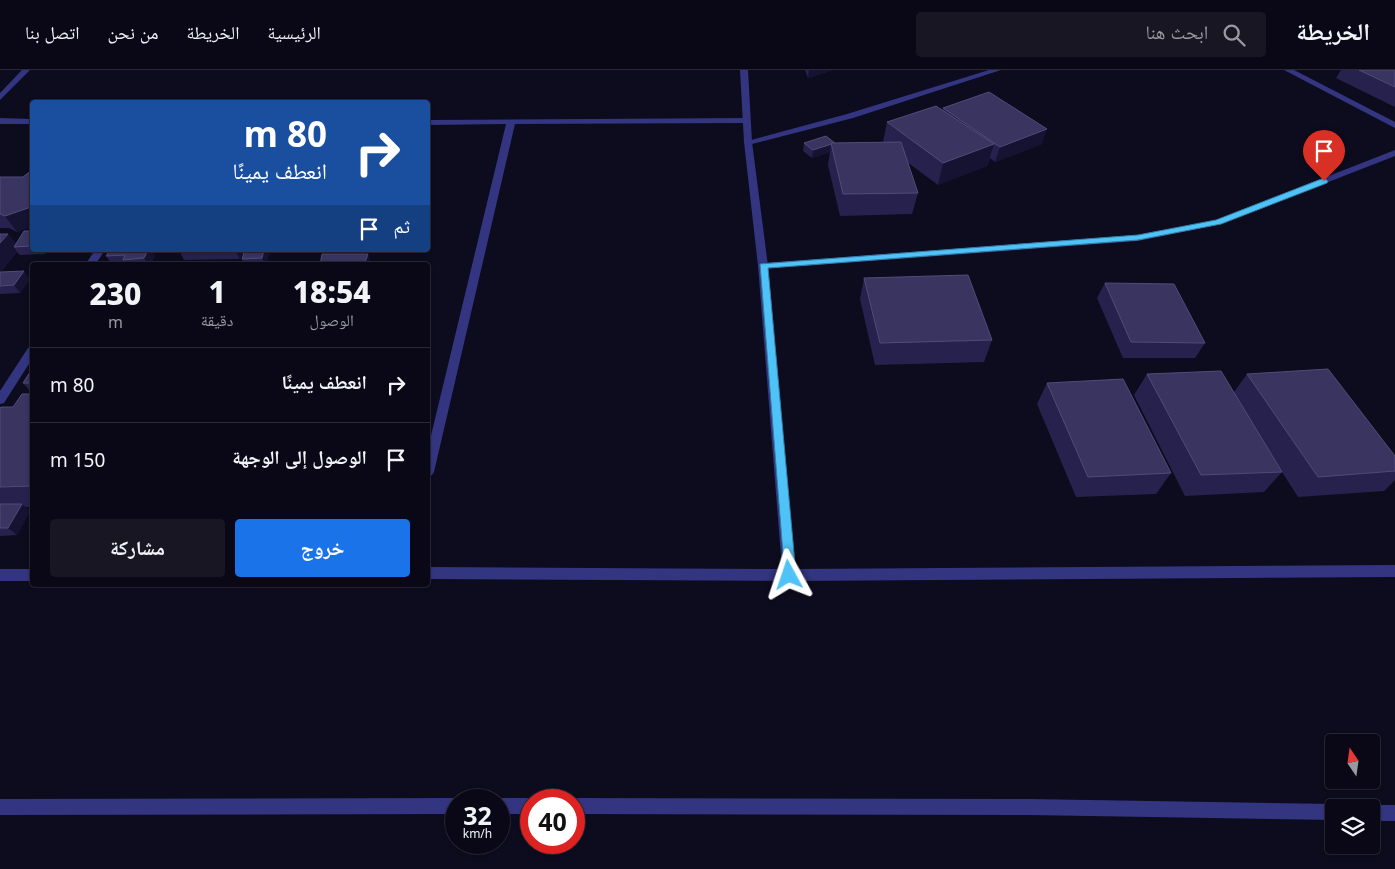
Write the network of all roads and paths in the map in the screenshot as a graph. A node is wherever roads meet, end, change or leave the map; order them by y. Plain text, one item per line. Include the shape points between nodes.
1 (26, 70) edge
2 (744, 70) edge
3 (998, 70) edge
4 (1288, 70) edge
5 (0, 98) edge
6 (746, 120) junction
7 (0, 121) edge
8 (30, 122) edge
9 (430, 122) edge
10 (511, 122) junction
11 (1395, 125) edge
12 (748, 142) junction
13 (1395, 153) edge
14 (764, 266) junction
15 (30, 355) edge
16 (0, 400) edge
17 (430, 464) edge
18 (1395, 571) edge
19 (430, 573) edge
20 (0, 575) edge
21 (30, 575) edge
22 (789, 575) junction
23 (445, 806) edge
24 (585, 806) edge
25 (0, 807) edge
26 (1325, 812) edge
27 (1380, 813) edge
28 (1395, 813) edge

1 - 5 street
2 - 6 street
3 - 12 street via 850,116
4 - 11 street
6 - 10 street
6 - 12 street
7 - 8 street
9 - 10 street
10 - 17 street
12 - 14 street
13 - 14 street via 1218,222 1138,238
14 - 22 street
15 - 16 street
18 - 22 street
19 - 22 street
20 - 21 street
23 - 25 street
24 - 26 street
27 - 28 street

